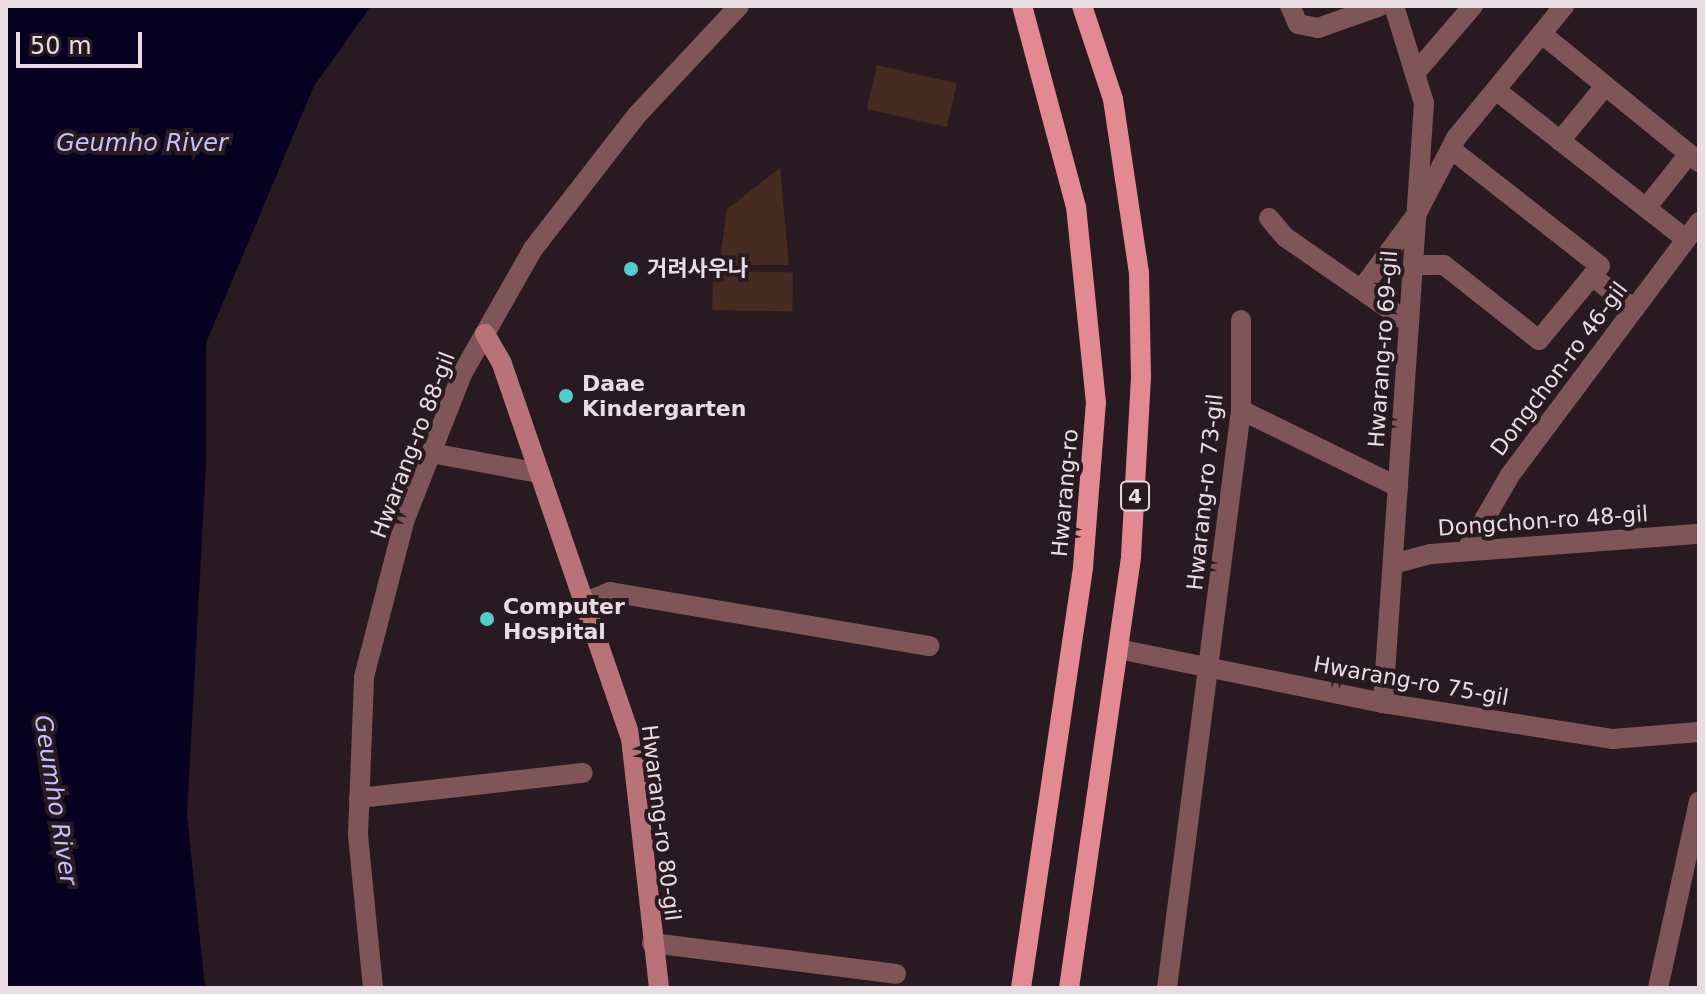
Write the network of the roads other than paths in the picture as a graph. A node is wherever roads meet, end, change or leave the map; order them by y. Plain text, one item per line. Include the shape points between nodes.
1 (739, 6) edge
2 (1022, 6) edge
3 (1082, 6) edge
4 (1290, 6) edge
5 (1380, 6) edge
6 (1394, 6) edge
7 (1473, 6) edge
8 (1555, 9) edge
9 (1542, 34) junction
10 (1417, 71) junction
11 (1605, 86) junction
12 (1497, 91) junction
13 (1560, 141) junction
14 (1451, 149) junction
15 (1694, 158) edge
16 (1646, 208) junction
17 (1416, 215) junction
18 (1269, 218) dead end
19 (1699, 222) edge
20 (1686, 239) junction
21 (1413, 265) junction
22 (1592, 276) junction
23 (1363, 287) junction
24 (1634, 309) junction
25 (1241, 320) dead end
26 (1409, 323) junction
27 (485, 334) junction
28 (1241, 410) junction
29 (431, 453) junction
30 (541, 479) junction
31 (1398, 487) junction
32 (1699, 534) edge
33 (1466, 551) junction
34 (1393, 564) junction
35 (586, 602) junction
36 (929, 646) dead end
37 (1118, 649) junction
38 (1209, 668) junction
39 (1383, 703) junction
40 (1699, 732) edge
41 (583, 773) dead end
42 (359, 798) junction
43 (1699, 801) edge
44 (652, 943) junction
45 (896, 974) dead end
46 (373, 988) edge
47 (659, 988) edge
48 (1021, 988) edge
49 (1069, 988) edge
50 (1167, 988) edge
51 (1658, 988) edge

1 - 27 street, Hwarang-ro 88-gil via 637,115 533,249
2 - 48 main road, Hwarang-ro via 1076,207 1096,403 1083,567
3 - 37 main road, 4 via 1113,99 1139,273 1136,467
4 - 5 street via 1298,24 1318,28
6 - 10 street, Hwarang-ro 69-gil
7 - 10 street
8 - 9 street
9 - 11 street
9 - 12 street
10 - 17 street, Hwarang-ro 69-gil via 1424,103
11 - 13 street
11 - 15 street
12 - 13 street
12 - 14 street
13 - 16 street
14 - 17 street
14 - 22 street via 1600,266
15 - 16 street
16 - 20 street
17 - 21 street, Hwarang-ro 69-gil
17 - 23 street, Hwarang-ro 69-gil
18 - 23 street via 1285,237
19 - 20 street, Dongchon-ro 46-gil
20 - 24 street, Dongchon-ro 46-gil
21 - 22 street via 1444,265 1539,340
21 - 26 street, Hwarang-ro 69-gil
22 - 24 street
23 - 26 street
24 - 33 street, Dongchon-ro 46-gil via 1510,475
25 - 28 street, Hwarang-ro 73-gil
26 - 31 street, Hwarang-ro 69-gil
27 - 29 street, Hwarang-ro 88-gil via 462,374
27 - 30 street, Hwarang-ro 80-gil via 502,364
28 - 31 street, Hwarang-ro 69-gil
28 - 38 street, Hwarang-ro 73-gil
29 - 30 street
29 - 42 street, Hwarang-ro 88-gil via 405,519 364,677
30 - 35 street, Hwarang-ro 80-gil
31 - 34 street, Hwarang-ro 69-gil
32 - 33 street, Dongchon-ro 48-gil
33 - 34 street, Dongchon-ro 48-gil
34 - 39 street, Hwarang-ro 69-gil
35 - 36 street via 610,592
35 - 44 street, Hwarang-ro 80-gil via 631,738
37 - 38 street, Hwarang-ro 75-gil
37 - 49 main road, 4
38 - 39 street, Hwarang-ro 75-gil
38 - 50 street, Hwarang-ro 73-gil
39 - 40 street, Hwarang-ro 75-gil via 1613,739
41 - 42 street
42 - 46 street, Hwarang-ro 88-gil
43 - 51 street
44 - 45 street
44 - 47 street, Hwarang-ro 80-gil

